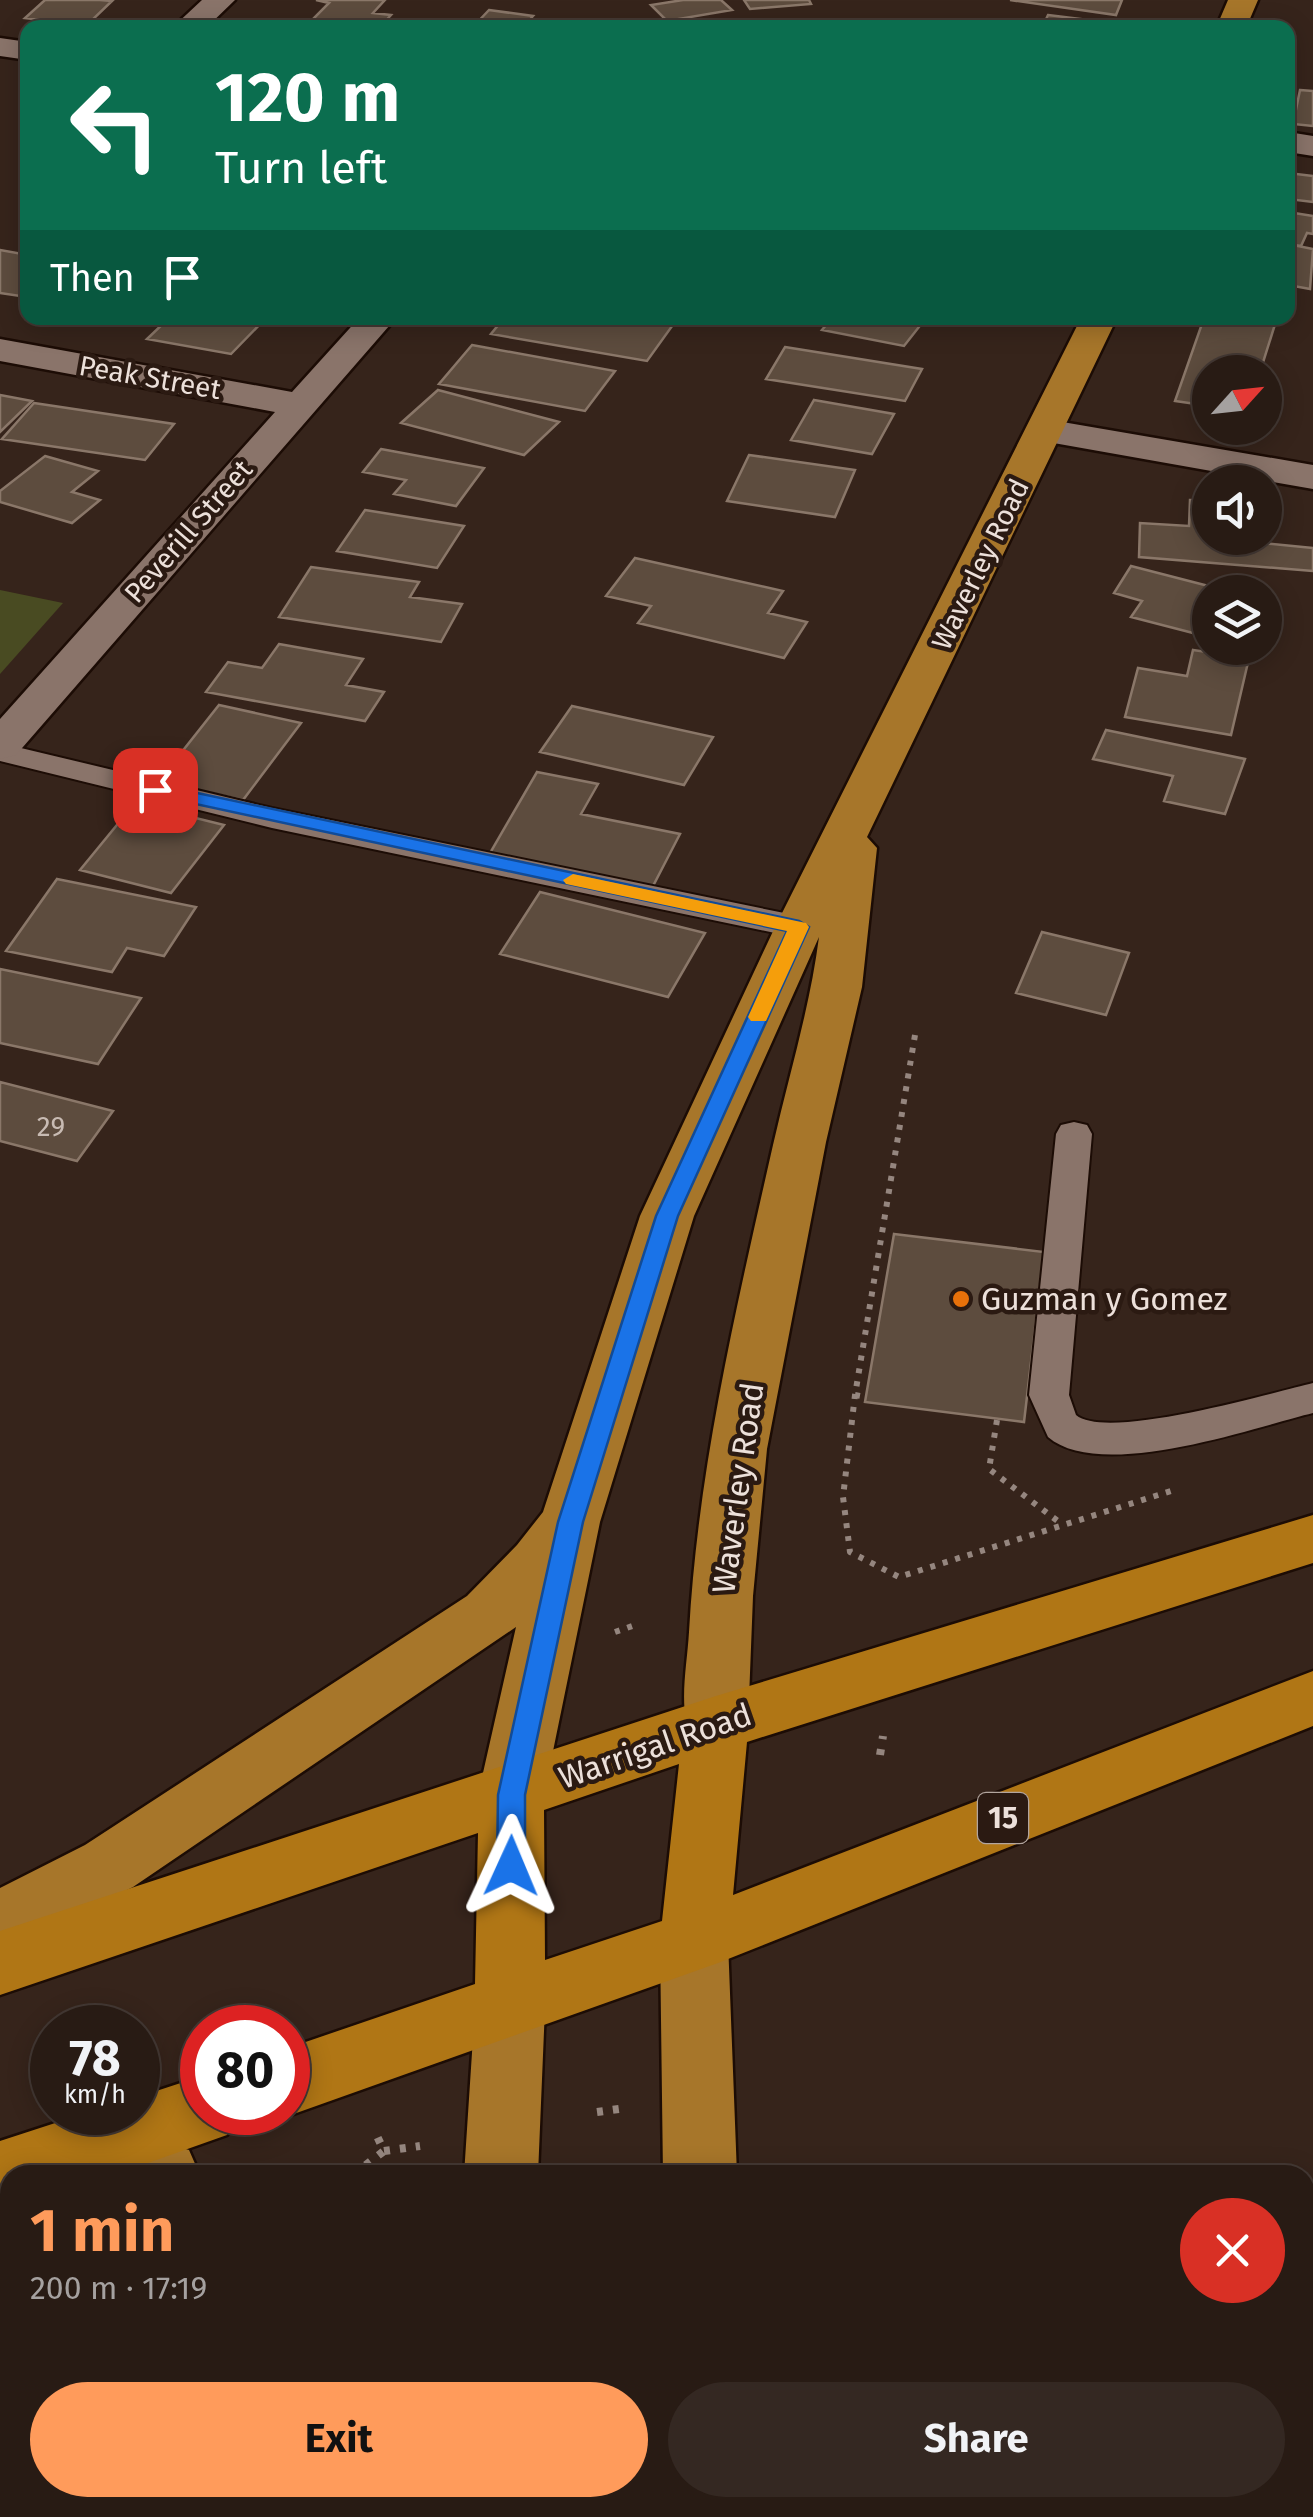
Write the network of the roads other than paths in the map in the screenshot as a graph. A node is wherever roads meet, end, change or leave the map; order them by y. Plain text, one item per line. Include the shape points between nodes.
1 (220, 0) edge
2 (196, 20) edge
3 (372, 325) edge
4 (1095, 325) edge
5 (0, 350) edge
6 (300, 404) junction
7 (1045, 431) junction
8 (1313, 477) edge
9 (0, 749) edge
10 (859, 810) junction
11 (799, 927) junction
12 (1074, 1134) dead end
13 (1313, 1398) edge
14 (570, 1522) junction
15 (1313, 1538) edge
16 (1313, 1698) edge
17 (716, 1724) junction
18 (512, 1795) junction
19 (0, 1922) edge
20 (694, 1941) junction
21 (0, 1963) edge
22 (510, 2007) junction
23 (310, 2075) edge
24 (180, 2119) edge
25 (78, 2154) junction
26 (41, 2165) edge
27 (123, 2165) edge
28 (502, 2165) edge
29 (700, 2165) edge

1 - 2 street
3 - 6 street, Peverill Street
4 - 7 main road, Waverley Road
5 - 6 street, Peak Street
6 - 9 street, Peverill Street
7 - 8 street
7 - 10 main road, Waverley Road
9 - 11 lane via 272,818
10 - 11 main road, Waverley Road
10 - 17 main road, Waverley Road via 837,987 738,1448
11 - 14 main road, Waverley Road via 667,1216
12 - 13 lane via 1049,1395 1052,1413 1068,1432 1109,1440
14 - 18 main road, Waverley Road
14 - 19 main road via 489,1614 109,1866
15 - 17 highway, Warrigal Road
16 - 20 highway, 15
17 - 18 highway, Warrigal Road
17 - 20 highway, Waverley Road
18 - 21 highway, Warrigal Road
18 - 22 highway, Waverley Road
20 - 22 highway, 15
20 - 29 main road, Waverley Road
22 - 23 highway, 15
22 - 28 main road, Waverley Road
24 - 25 highway
25 - 26 highway
25 - 27 main road

